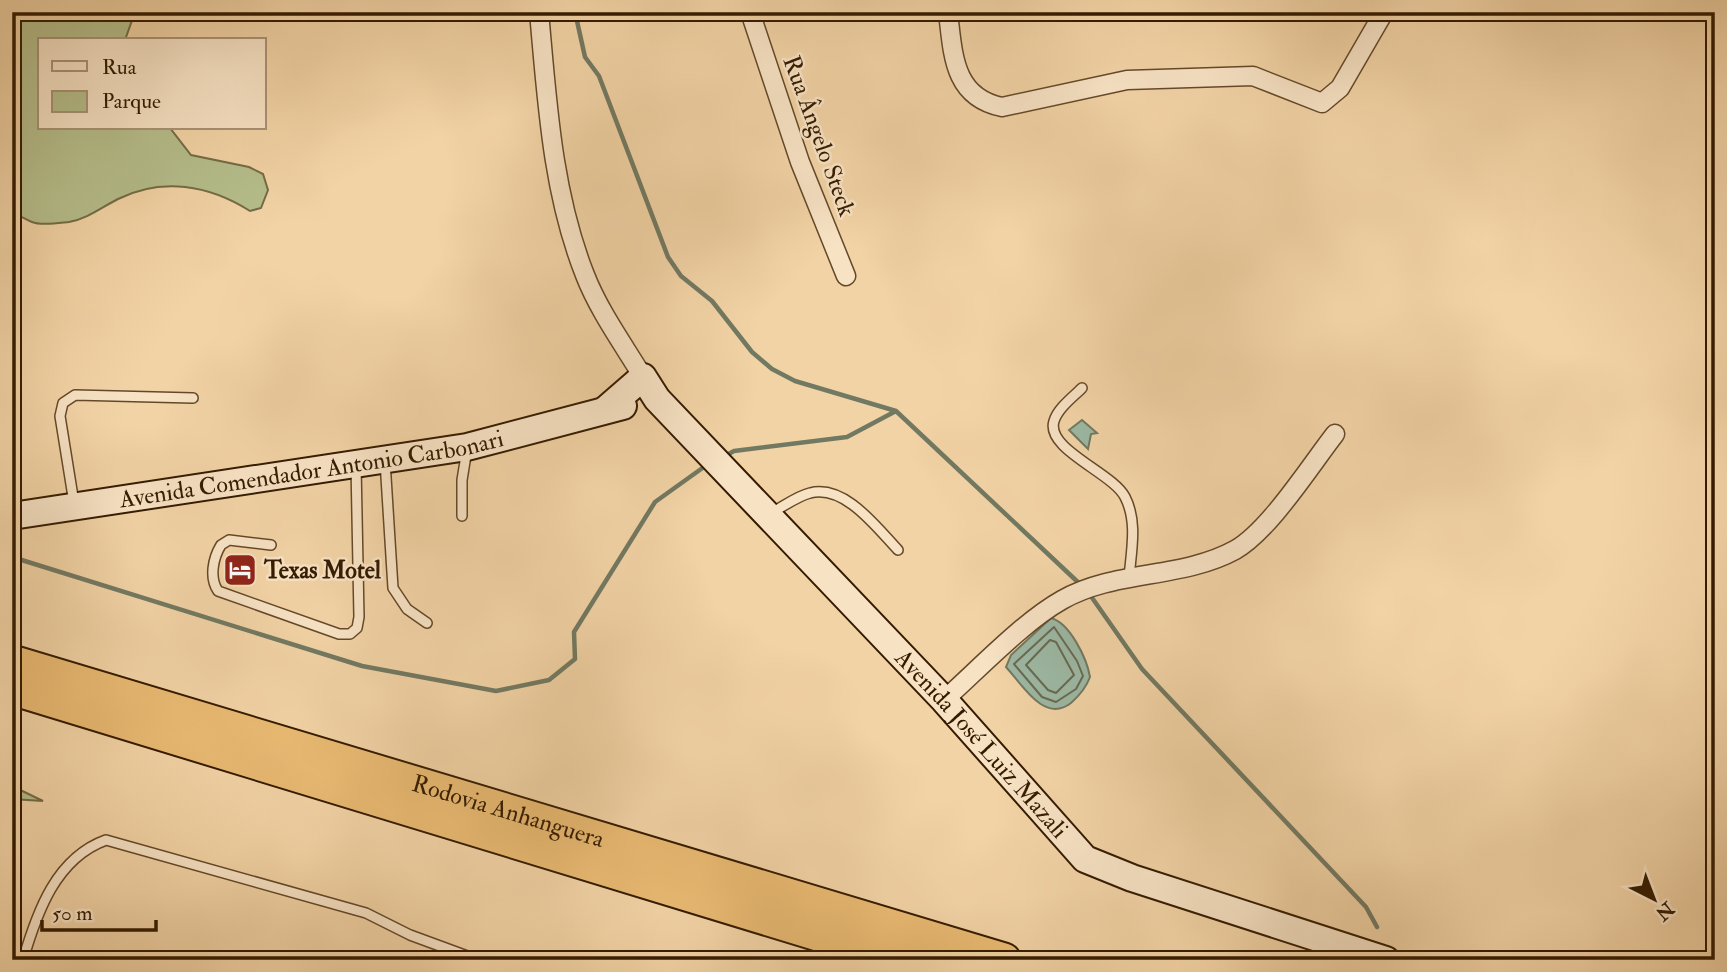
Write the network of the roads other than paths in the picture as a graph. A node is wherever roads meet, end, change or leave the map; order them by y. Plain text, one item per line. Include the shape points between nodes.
1 (539, 12) edge
2 (750, 12) edge
3 (948, 12) edge
4 (1384, 12) edge
5 (846, 276) dead end
6 (650, 388) junction
7 (1083, 388) dead end
8 (194, 398) dead end
9 (1335, 434) dead end
10 (467, 447) junction
11 (385, 459) junction
12 (356, 464) junction
13 (74, 504) junction
14 (12, 516) edge
15 (463, 516) dead end
16 (767, 516) junction
17 (271, 545) dead end
18 (898, 550) dead end
19 (1129, 578) junction
20 (427, 623) dead end
21 (12, 662) edge
22 (12, 688) edge
23 (944, 700) junction
24 (23, 960) edge
25 (478, 960) edge
26 (903, 960) edge
27 (1004, 960) edge
28 (1386, 960) edge

1 - 6 street via 556,169 570,234 586,278
2 - 5 street, Rua Ângelo Steck via 800,162
3 - 4 street via 954,58 965,88 985,103 1002,107 1127,80 1253,76 1322,103 1340,88
6 - 10 main road, Avenida Comendador Antonio Carbonari via 606,410
6 - 16 main road, Avenida José Luiz Mazali
7 - 19 lane via 1059,411 1054,433 1063,446 1125,495 1132,517
8 - 13 lane via 75,395 63,403 60,416
9 - 19 street via 1255,536 1234,551
10 - 11 main road, Avenida Comendador Antonio Carbonari
10 - 15 lane
11 - 12 main road, Avenida Comendador Antonio Carbonari
11 - 20 lane via 393,588 407,609
12 - 13 main road, Avenida Comendador Antonio Carbonari
12 - 17 lane via 357,628 339,634 218,591 212,573 221,545 229,540
13 - 14 main road, Avenida Comendador Antonio Carbonari
16 - 18 lane via 811,492 838,496
16 - 23 main road, Avenida José Luiz Mazali
19 - 23 street via 1062,600
21 - 27 highway, Rodovia Anhanguera
22 - 26 highway, Rodovia Anhanguera
23 - 28 main road, Avenida José Luiz Mazali via 1085,859
24 - 25 lane via 33,925 66,864 86,848 106,841 366,913

